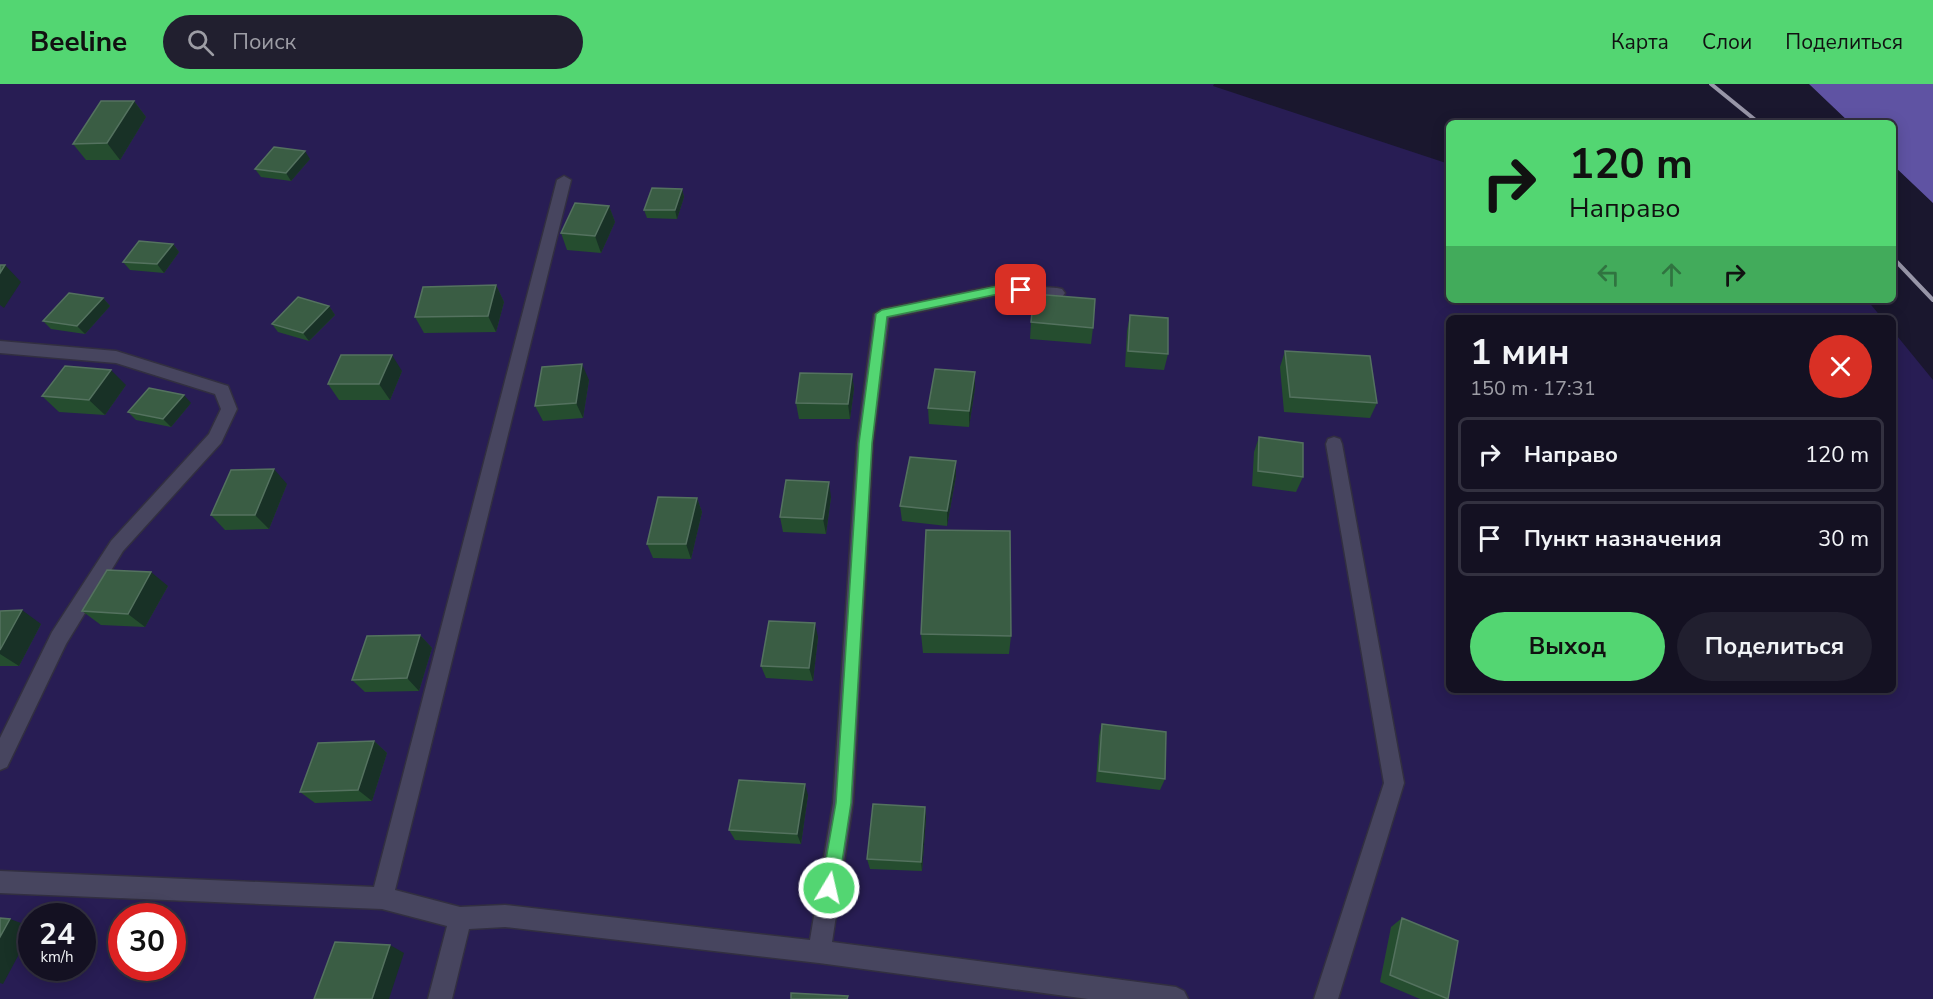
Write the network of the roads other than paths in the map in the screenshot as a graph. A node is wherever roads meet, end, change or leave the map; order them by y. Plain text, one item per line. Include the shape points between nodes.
1 (564, 180) dead end
2 (1057, 293) edge
3 (0, 347) edge
4 (1334, 444) dead end
5 (0, 760) edge
6 (0, 882) edge
7 (382, 898) junction
8 (460, 918) junction
9 (819, 952) junction
10 (440, 999) edge
11 (1176, 999) edge
12 (1326, 999) edge

1 - 7 street
2 - 9 street via 1003,289 882,314 865,443 843,803
3 - 5 street via 116,357 222,390 229,410 215,438 117,546 59,638
4 - 12 street via 1394,783
6 - 7 street
7 - 8 street
8 - 9 street via 505,916
8 - 10 street
9 - 11 street

